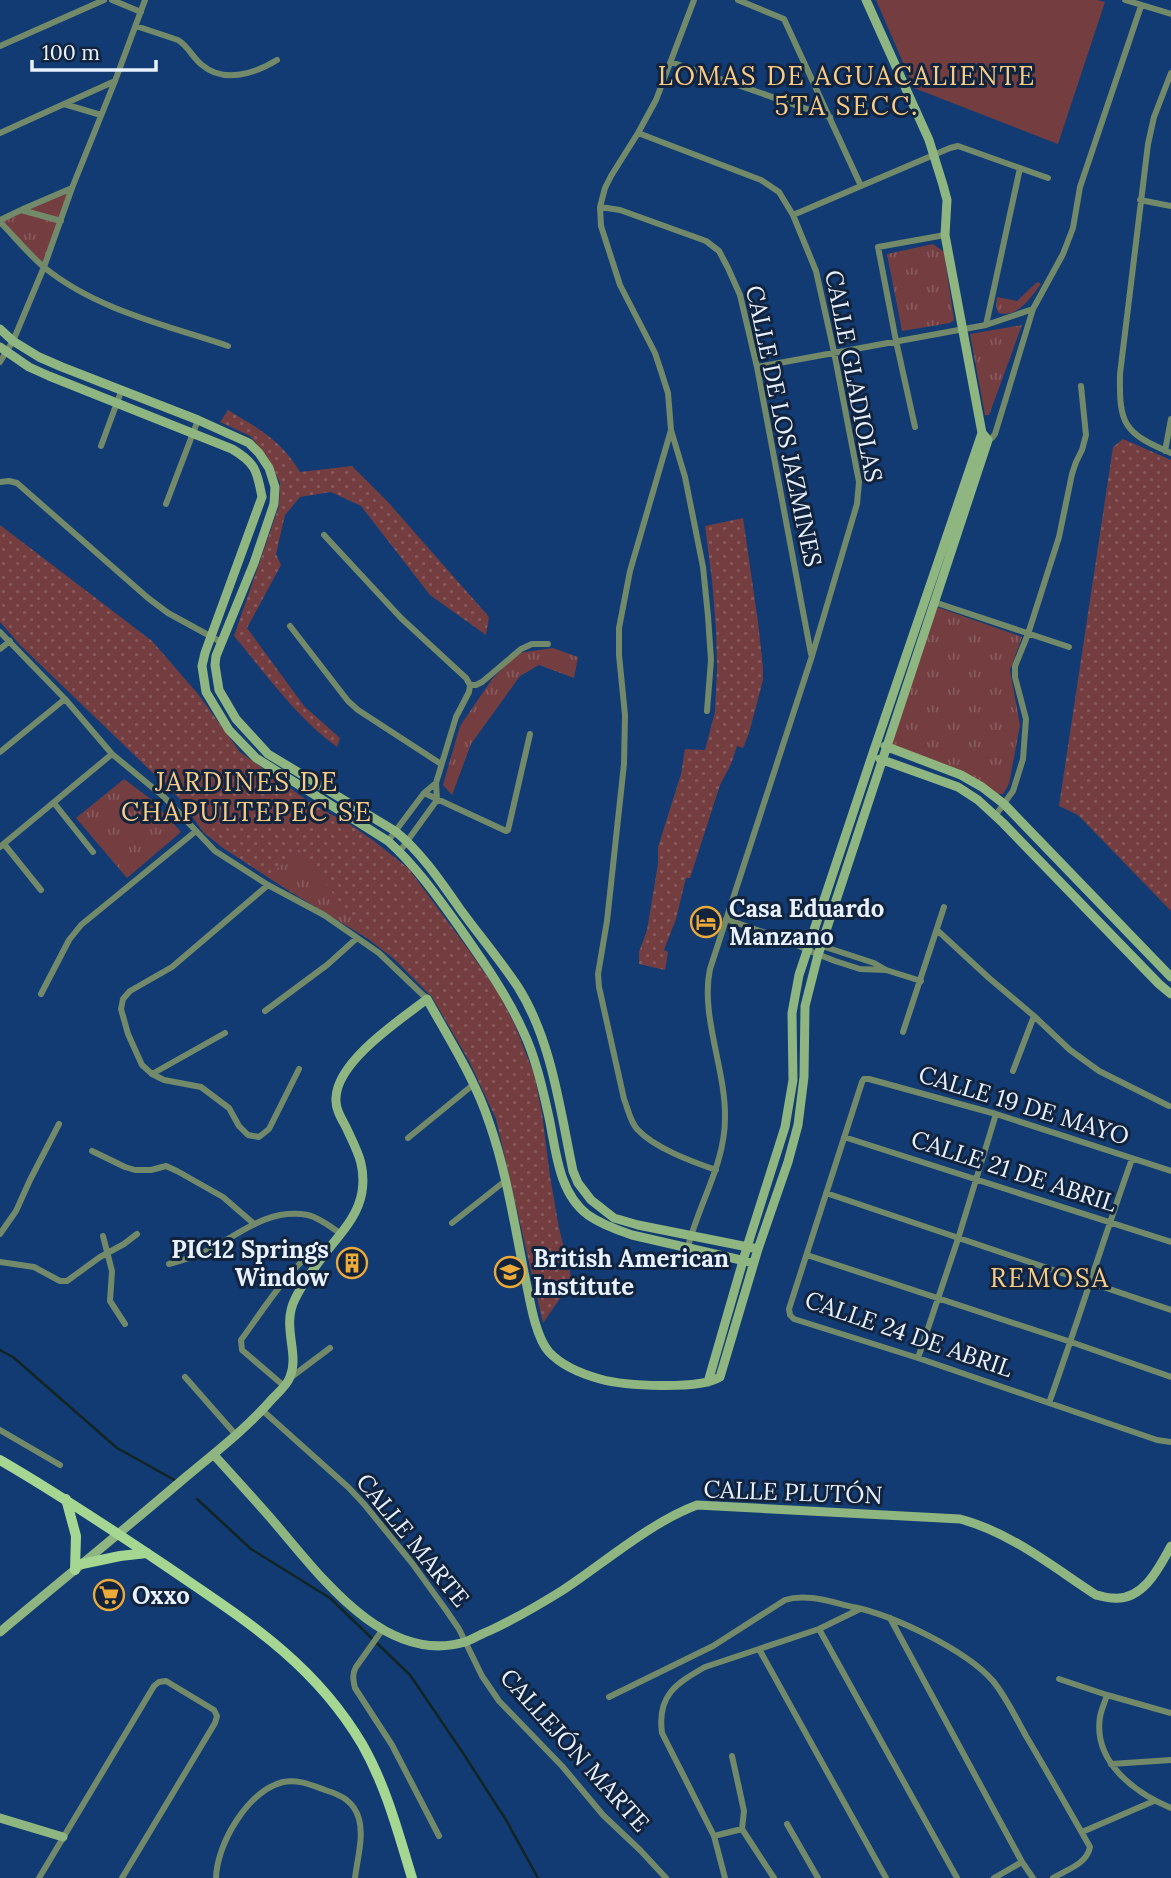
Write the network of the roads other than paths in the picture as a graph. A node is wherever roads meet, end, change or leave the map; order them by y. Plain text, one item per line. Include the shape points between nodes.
1 (104, 0) edge
2 (113, 0) edge
3 (145, 0) edge
4 (694, 0) edge
5 (737, 0) edge
6 (866, 0) edge
7 (1125, 0) edge
8 (1150, 0) edge
9 (1144, 7) junction
10 (141, 12) junction
11 (1171, 14) edge
12 (136, 26) junction
13 (0, 46) edge
14 (277, 60) dead end
15 (671, 62) junction
16 (1171, 73) edge
17 (115, 81) junction
18 (1168, 85) edge
19 (64, 104) junction
20 (101, 115) junction
21 (830, 117) junction
22 (0, 133) edge
23 (638, 133) junction
24 (934, 155) junction
25 (1020, 168) junction
26 (1048, 178) dead end
27 (861, 187) junction
28 (72, 188) junction
29 (1140, 200) junction
30 (1171, 206) edge
31 (600, 207) junction
32 (21, 210) junction
33 (793, 215) junction
34 (0, 221) edge
35 (61, 221) junction
36 (945, 235) junction
37 (44, 268) junction
38 (1034, 309) junction
39 (986, 325) junction
40 (0, 329) edge
41 (962, 329) junction
42 (13, 341) junction
43 (896, 341) junction
44 (228, 346) dead end
45 (3, 350) edge
46 (834, 352) junction
47 (0, 362) edge
48 (757, 367) junction
49 (1082, 386) dead end
50 (122, 389) junction
51 (116, 404) junction
52 (1171, 419) edge
53 (198, 420) junction
54 (915, 427) dead end
55 (671, 430) junction
56 (192, 433) junction
57 (983, 439) junction
58 (101, 446) dead end
59 (1168, 452) edge
60 (0, 482) edge
61 (166, 503) dead end
62 (324, 535) dead end
63 (934, 602) junction
64 (290, 626) dead end
65 (0, 632) edge
66 (1028, 634) junction
67 (211, 636) junction
68 (10, 641) junction
69 (221, 642) junction
70 (548, 645) dead end
71 (1069, 648) dead end
72 (0, 649) edge
73 (812, 656) junction
74 (470, 685) junction
75 (65, 699) junction
76 (707, 711) dead end
77 (530, 734) dead end
78 (876, 743) junction
79 (887, 746) junction
80 (0, 752) edge
81 (112, 754) junction
82 (872, 756) junction
83 (883, 760) junction
84 (441, 764) junction
85 (436, 783) junction
86 (424, 793) junction
87 (437, 800) junction
88 (54, 803) junction
89 (1004, 804) junction
90 (995, 816) junction
91 (196, 831) junction
92 (395, 831) junction
93 (388, 841) junction
94 (407, 841) junction
95 (2, 846) edge
96 (400, 851) junction
97 (93, 852) dead end
98 (268, 885) junction
99 (41, 890) dead end
100 (944, 907) dead end
101 (726, 919) junction
102 (937, 930) junction
103 (357, 938) junction
104 (808, 947) junction
105 (820, 951) junction
106 (860, 958) junction
107 (857, 968) junction
108 (886, 970) junction
109 (1171, 976) edge
110 (921, 981) junction
111 (41, 994) dead end
112 (1171, 994) edge
113 (427, 999) junction
114 (265, 1011) dead end
115 (1034, 1016) junction
116 (903, 1032) dead end
117 (225, 1033) dead end
118 (299, 1069) dead end
119 (1013, 1071) dead end
120 (152, 1074) junction
121 (864, 1079) joint
122 (474, 1084) junction
123 (1169, 1106) dead end
124 (996, 1114) junction
125 (60, 1124) dead end
126 (844, 1137) junction
127 (408, 1138) dead end
128 (92, 1150) dead end
129 (1132, 1159) junction
130 (716, 1170) junction
131 (1171, 1171) edge
132 (977, 1178) junction
133 (505, 1181) junction
134 (826, 1193) junction
135 (1109, 1222) junction
136 (253, 1223) junction
137 (452, 1223) dead end
138 (0, 1234) edge
139 (137, 1234) dead end
140 (341, 1234) junction
141 (691, 1235) junction
142 (103, 1236) dead end
143 (958, 1238) junction
144 (1171, 1242) edge
145 (688, 1247) junction
146 (747, 1247) junction
147 (758, 1249) junction
148 (108, 1251) junction
149 (327, 1251) junction
150 (807, 1255) junction
151 (743, 1261) junction
152 (0, 1262) edge
153 (754, 1263) junction
154 (169, 1265) dead end
155 (1090, 1283) junction
156 (939, 1298) junction
157 (1171, 1310) edge
158 (125, 1324) dead end
159 (1071, 1342) junction
160 (330, 1348) dead end
161 (918, 1358) junction
162 (185, 1377) dead end
163 (1171, 1377) edge
164 (287, 1382) junction
165 (708, 1382) junction
166 (1049, 1403) junction
167 (262, 1410) junction
168 (0, 1430) edge
169 (236, 1435) junction
170 (1171, 1442) edge
171 (214, 1455) junction
172 (0, 1460) edge
173 (60, 1465) dead end
174 (66, 1499) junction
175 (118, 1534) junction
176 (1171, 1546) edge
177 (147, 1553) junction
178 (78, 1567) junction
179 (862, 1608) junction
180 (889, 1617) junction
181 (383, 1629) junction
182 (819, 1629) junction
183 (0, 1632) edge
184 (466, 1642) junction
185 (759, 1649) junction
186 (698, 1654) junction
187 (705, 1667) junction
188 (1059, 1679) dead end
189 (1107, 1695) junction
190 (609, 1697) dead end
191 (1171, 1713) edge
192 (732, 1756) dead end
193 (1171, 1760) edge
194 (1111, 1764) junction
195 (1154, 1801) junction
196 (1171, 1808) edge
197 (0, 1818) edge
198 (787, 1824) dead end
199 (742, 1829) junction
200 (1082, 1832) junction
201 (439, 1836) dead end
202 (713, 1836) junction
203 (63, 1837) junction
204 (1022, 1862) junction
205 (38, 1878) edge
206 (122, 1878) edge
207 (216, 1878) edge
208 (355, 1878) edge
209 (412, 1878) edge
210 (666, 1878) edge
211 (724, 1878) edge
212 (774, 1878) edge
213 (818, 1878) edge
214 (886, 1878) edge
215 (957, 1878) edge
216 (994, 1878) edge
217 (1033, 1878) edge
218 (1053, 1878) edge

1 - 13 street
2 - 10 street
3 - 10 street
4 - 15 street
5 - 21 street via 784,19
6 - 24 main road
7 - 9 street
8 - 9 street
9 - 11 street
9 - 38 street via 1080,187 1073,228
10 - 12 street
12 - 14 street via 184,43 212,72 242,74
12 - 17 street
15 - 21 street
15 - 23 street
16 - 18 street
17 - 19 street
17 - 20 street
18 - 29 street via 1154,117
19 - 20 street
19 - 22 street
20 - 28 street
21 - 27 street
23 - 31 street via 611,176
23 - 33 street, CALLE GLADIOLAS via 771,185
24 - 25 street via 958,146
24 - 27 street
24 - 36 main road via 947,200
25 - 26 street
25 - 39 street
27 - 33 street
28 - 32 street
28 - 35 street
29 - 30 street
29 - 59 street via 1119,400 1132,432
31 - 48 street, CALLE DE LOS JAZMINES via 706,241 719,251 740,295
31 - 55 street via 601,226 620,285 662,371
32 - 34 street
32 - 35 street
33 - 46 street, CALLE GLADIOLAS via 816,271
34 - 37 street
35 - 37 street
36 - 41 main road
36 - 43 street via 878,247
37 - 42 street
37 - 44 street via 106,304
38 - 39 street
38 - 57 street via 995,434
39 - 41 street
40 - 42 main road
41 - 43 street
41 - 57 main road
42 - 45 street
42 - 50 main road via 39,357
43 - 46 street
43 - 54 street
45 - 47 street
45 - 51 main road via 49,376
46 - 48 street
46 - 73 street, CALLE GLADIOLAS via 859,494
48 - 73 street, CALLE DE LOS JAZMINES
49 - 66 street via 1086,435
50 - 51 street
50 - 53 main road
51 - 56 main road
51 - 58 street
52 - 59 street
53 - 56 street
53 - 69 main road via 249,443 269,468 275,487 274,505 254,564
55 - 76 street via 703,567 711,660
55 - 130 street via 630,571 619,628 625,752 598,974 624,1099 636,1129 668,1150
56 - 61 street
56 - 67 main road via 248,458 258,475 262,497
57 - 63 main road
57 - 78 main road
60 - 67 street via 17,483 148,598
62 - 74 street
63 - 66 street
63 - 79 main road
64 - 84 street via 348,701
65 - 68 street
66 - 71 street
66 - 89 street via 1015,666 1026,719 1023,759
67 - 69 street
67 - 93 main road via 202,666 206,692 229,730 256,758
68 - 72 street
68 - 75 street
69 - 92 main road via 215,665 219,690 251,737 268,754
70 - 74 street via 521,649 482,682
73 - 101 street, CALLE GLADIOLAS
74 - 84 street
75 - 80 street
75 - 81 street
77 - 87 street via 508,830
78 - 79 main road
78 - 82 main road
79 - 83 main road
79 - 89 main road via 961,775
81 - 88 street
81 - 91 street
82 - 83 main road
82 - 104 main road
83 - 90 main road via 958,788
83 - 105 main road
84 - 85 street
85 - 86 street
85 - 87 street
86 - 87 street
86 - 92 street
87 - 94 street
88 - 95 street
88 - 97 street
89 - 90 street
89 - 109 main road
90 - 112 main road
91 - 98 street via 215,850
91 - 111 street via 81,925
92 - 93 street
92 - 94 main road
93 - 96 main road
94 - 96 street
94 - 141 main road via 528,1007 550,1064 573,1171 584,1192 614,1218
95 - 99 street
96 - 145 main road via 496,979 519,1022 531,1051 566,1187 587,1214 615,1229
98 - 103 street
98 - 120 street via 172,967 123,999 128,1034 142,1065
100 - 102 street
101 - 104 street
101 - 130 street, CALLE GLADIOLAS via 708,980 725,1094 725,1132
102 - 110 street
102 - 115 street
103 - 113 street
103 - 114 street
104 - 105 street
104 - 146 main road via 793,1000 793,1080 785,1127
105 - 106 street
105 - 107 street
105 - 147 main road via 806,1006 798,1125
106 - 107 street
106 - 108 street
107 - 108 street
108 - 110 street
110 - 116 street
113 - 122 main road
113 - 140 main road via 359,1053 336,1093 338,1112 361,1158 363,1175 360,1201
115 - 119 street
115 - 123 street via 1070,1051
117 - 120 street
118 - 120 street via 269,1129 259,1137 248,1135 229,1108 201,1087
121 - 124 street, CALLE 19 DE MAYO
121 - 126 street, CALLE 24 DE ABRIL
122 - 127 street
122 - 133 main road via 490,1122
124 - 129 street, CALLE 19 DE MAYO
124 - 132 street
125 - 138 street
126 - 132 street, CALLE 21 DE ABRIL
126 - 134 street, CALLE 24 DE ABRIL
128 - 136 street via 135,1170 166,1166 223,1197
129 - 131 street, CALLE 19 DE MAYO
129 - 135 street
130 - 141 street, CALLE GLADIOLAS
132 - 135 street, CALLE 21 DE ABRIL
132 - 143 street
133 - 137 street
133 - 165 main road via 535,1325 548,1352 573,1370 602,1380 674,1385
134 - 143 street
134 - 150 street, CALLE 24 DE ABRIL
135 - 144 street, CALLE 21 DE ABRIL
135 - 155 street
136 - 140 street via 308,1215
136 - 154 street via 208,1250
139 - 148 street
140 - 149 main road
141 - 145 street, CALLE GLADIOLAS
141 - 146 main road
142 - 148 street
143 - 155 street
143 - 156 street
145 - 151 main road
146 - 147 main road
146 - 151 main road
147 - 153 main road
148 - 152 street via 64,1282 40,1269
148 - 158 street via 113,1271 110,1301
149 - 164 main road via 289,1312 293,1360
149 - 164 street via 317,1251 293,1271 241,1340 242,1350
150 - 156 street
150 - 161 street, CALLE 24 DE ABRIL via 789,1309 794,1319
151 - 153 main road
151 - 165 main road
153 - 165 main road via 723,1373
155 - 157 street
155 - 159 street
156 - 159 street
156 - 161 street
159 - 163 street
159 - 166 street
160 - 164 street
161 - 166 street, CALLE 24 DE ABRIL
162 - 169 street
164 - 167 main road
166 - 170 street, CALLE 24 DE ABRIL
167 - 169 main road
167 - 184 street, CALLE MARTE via 364,1504 412,1563
168 - 173 street
169 - 171 main road
171 - 175 main road
171 - 181 main road, CALLE PLUTÓN via 349,1606
172 - 174 main road
174 - 175 main road
174 - 178 main road
175 - 177 main road
175 - 178 main road
176 - 184 main road, CALLE PLUTÓN via 1153,1578 1141,1589 1126,1598 1113,1598 1096,1594 1000,1533 960,1519 697,1505 671,1516 520,1617
177 - 178 main road
177 - 209 main road via 275,1643 334,1703 384,1788
178 - 183 main road
179 - 180 street
179 - 182 street
179 - 186 street via 795,1597
180 - 200 street via 943,1644 992,1681
180 - 204 street
181 - 184 main road, CALLE PLUTÓN via 434,1645
181 - 201 street via 353,1673 355,1688 392,1745
182 - 185 street
182 - 215 street
184 - 210 street, CALLEJÓN MARTE via 499,1701
185 - 187 street
185 - 214 street
186 - 187 street
186 - 190 street
187 - 202 street via 671,1691 660,1717 662,1733
188 - 189 street
189 - 191 street
189 - 194 street via 1100,1733
192 - 199 street via 744,1811
193 - 194 street
194 - 195 street
195 - 196 street
195 - 200 street
197 - 203 main road
198 - 213 street
199 - 202 street
199 - 212 street
200 - 218 street via 1089,1854
202 - 211 street
203 - 205 street
203 - 206 street via 154,1686 166,1681 214,1710 215,1723
204 - 216 street
204 - 217 street
207 - 208 street via 219,1857 243,1810 269,1789 301,1781 344,1796 356,1811 361,1833

